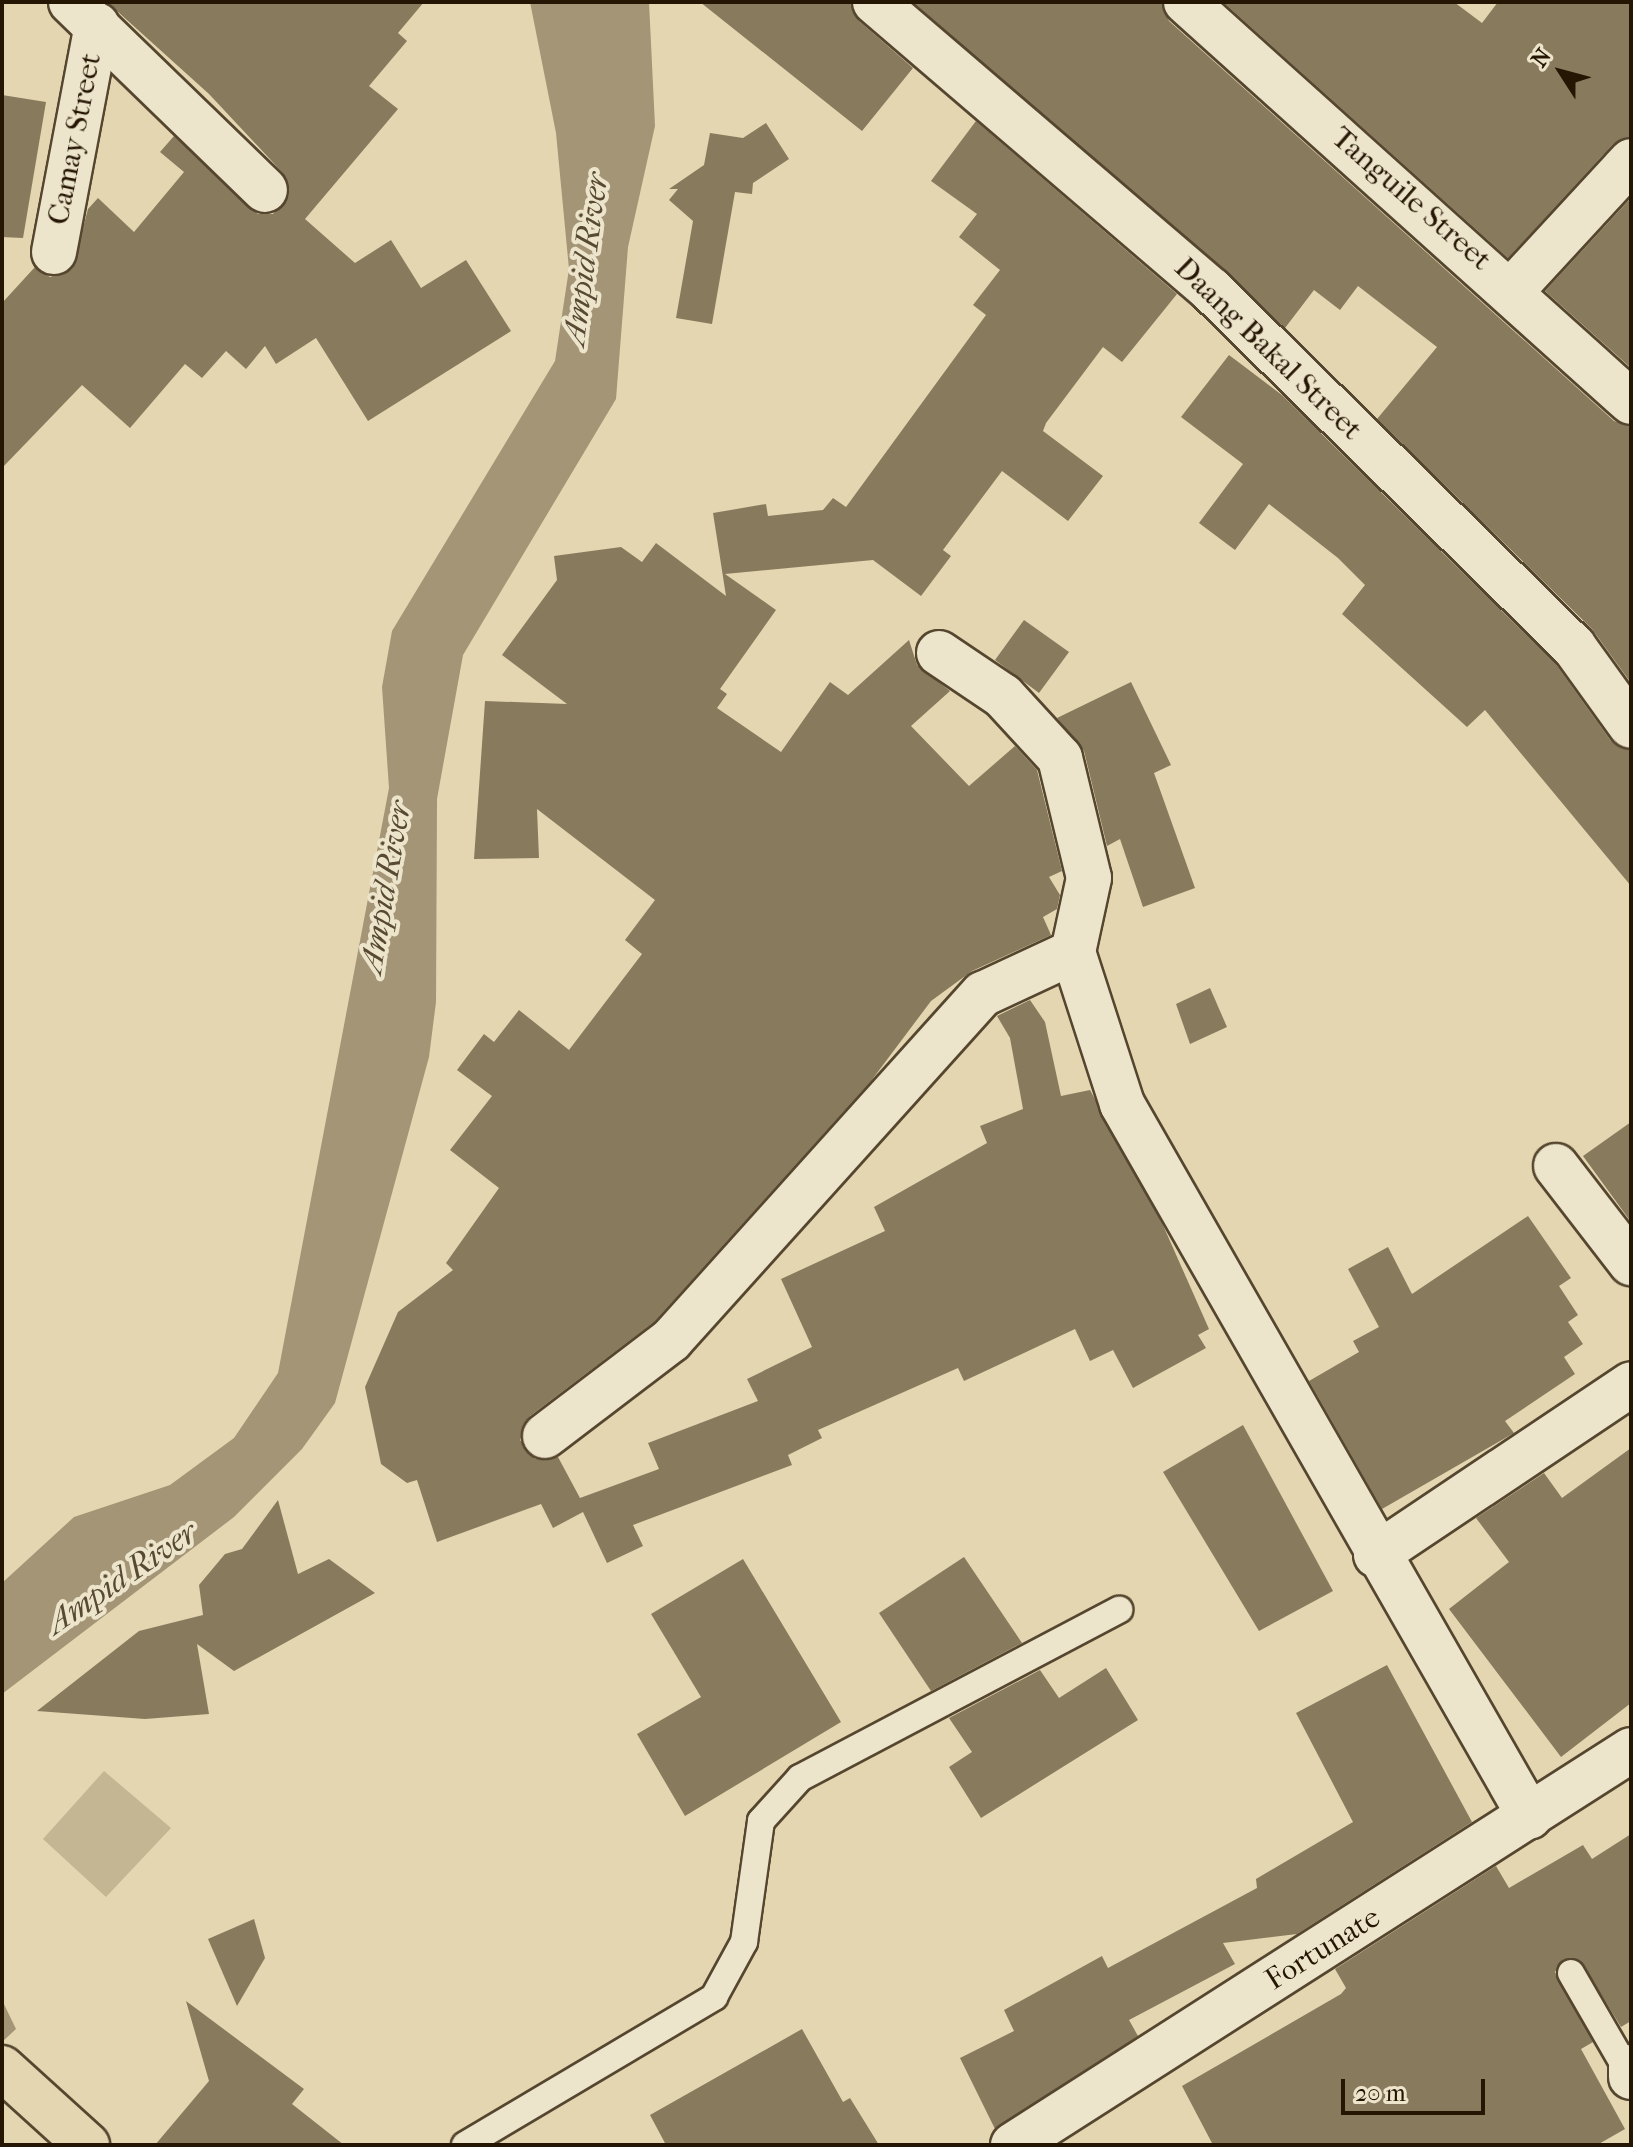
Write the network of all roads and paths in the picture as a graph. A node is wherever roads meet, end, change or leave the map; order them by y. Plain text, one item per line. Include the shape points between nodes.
1 (875, 2) edge
2 (1186, 2) edge
3 (84, 14) edge
4 (1631, 161) edge
5 (265, 190) dead end
6 (54, 252) dead end
7 (1513, 289) junction
8 (1630, 401) edge
9 (939, 653) dead end
10 (1631, 726) edge
11 (1073, 952) junction
12 (1556, 1166) dead end
13 (1631, 1263) edge
14 (1631, 1384) edge
15 (545, 1436) dead end
16 (1376, 1555) junction
17 (1119, 1610) dead end
18 (1631, 1750) edge
19 (1530, 1817) junction
20 (1571, 1973) dead end
21 (2, 2068) edge
22 (1630, 2071) edge
23 (87, 2145) edge
24 (465, 2145) edge
25 (1013, 2145) edge

1 - 10 street, Daang Bakal Street via 1211,290 1574,647
2 - 7 street, Tanguile Street
3 - 5 street
3 - 6 street, Camay Street
4 - 7 street
7 - 8 street, Tanguile Street
9 - 11 street via 1003,696 1060,758 1089,878
11 - 15 street via 983,994 671,1340
11 - 16 street via 1122,1104
12 - 13 street
14 - 16 street
16 - 19 street
17 - 24 lane via 800,1778 761,1821 744,1942 714,1997
18 - 19 street, Fortunate
19 - 25 street, Fortunate
20 - 22 lane
21 - 23 main road

